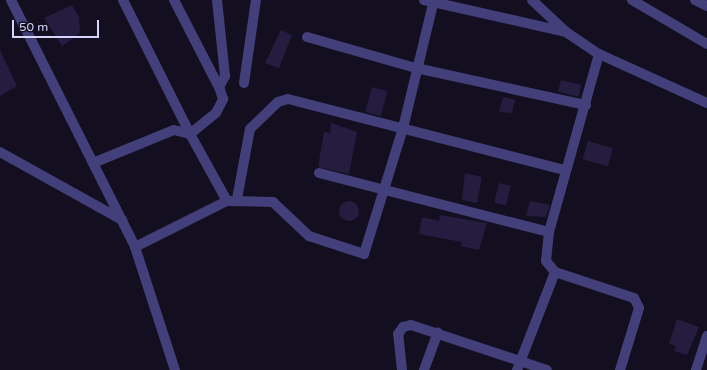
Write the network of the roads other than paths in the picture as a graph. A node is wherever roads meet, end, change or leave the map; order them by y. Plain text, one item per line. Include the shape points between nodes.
1 (11, 0) edge
2 (123, 0) edge
3 (174, 0) edge
4 (217, 0) edge
5 (256, 0) edge
6 (532, 0) edge
7 (632, 0) edge
8 (695, 0) edge
9 (430, 1) edge
10 (707, 6) edge
11 (566, 32) junction
12 (307, 37) dead end
13 (707, 44) edge
14 (599, 54) junction
15 (416, 68) junction
16 (244, 82) dead end
17 (219, 87) junction
18 (707, 103) edge
19 (586, 105) junction
20 (403, 128) junction
21 (190, 134) junction
22 (0, 152) edge
23 (93, 163) junction
24 (565, 170) junction
25 (319, 172) dead end
26 (385, 189) junction
27 (237, 198) junction
28 (227, 201) junction
29 (122, 220) junction
30 (549, 232) junction
31 (135, 247) junction
32 (554, 272) junction
33 (438, 332) junction
34 (707, 336) edge
35 (519, 366) edge
36 (175, 370) edge
37 (402, 370) edge
38 (424, 370) edge
39 (547, 370) edge
40 (620, 370) edge
41 (696, 370) edge

1 - 23 street
2 - 21 street
3 - 17 street
4 - 17 street via 225,76
5 - 16 street
6 - 11 street
7 - 13 street
8 - 10 street
9 - 11 street
9 - 15 street
11 - 14 street
12 - 15 street
14 - 18 street
14 - 19 street
15 - 19 street
15 - 20 street
17 - 21 street via 223,98 216,114
19 - 24 street
20 - 24 street
20 - 26 street
20 - 27 street via 282,100 250,129
21 - 23 street via 174,130
21 - 28 street
22 - 29 street
23 - 29 street
24 - 30 street
25 - 26 street
26 - 27 street via 366,251 360,255 309,236 274,202
26 - 30 street
27 - 28 street
28 - 31 street
29 - 31 street
30 - 32 street via 546,261
31 - 36 street
32 - 35 street
32 - 40 street via 634,298 639,308
33 - 35 street
33 - 37 street via 411,325 403,327 398,334
33 - 38 street
34 - 41 street
35 - 39 street

